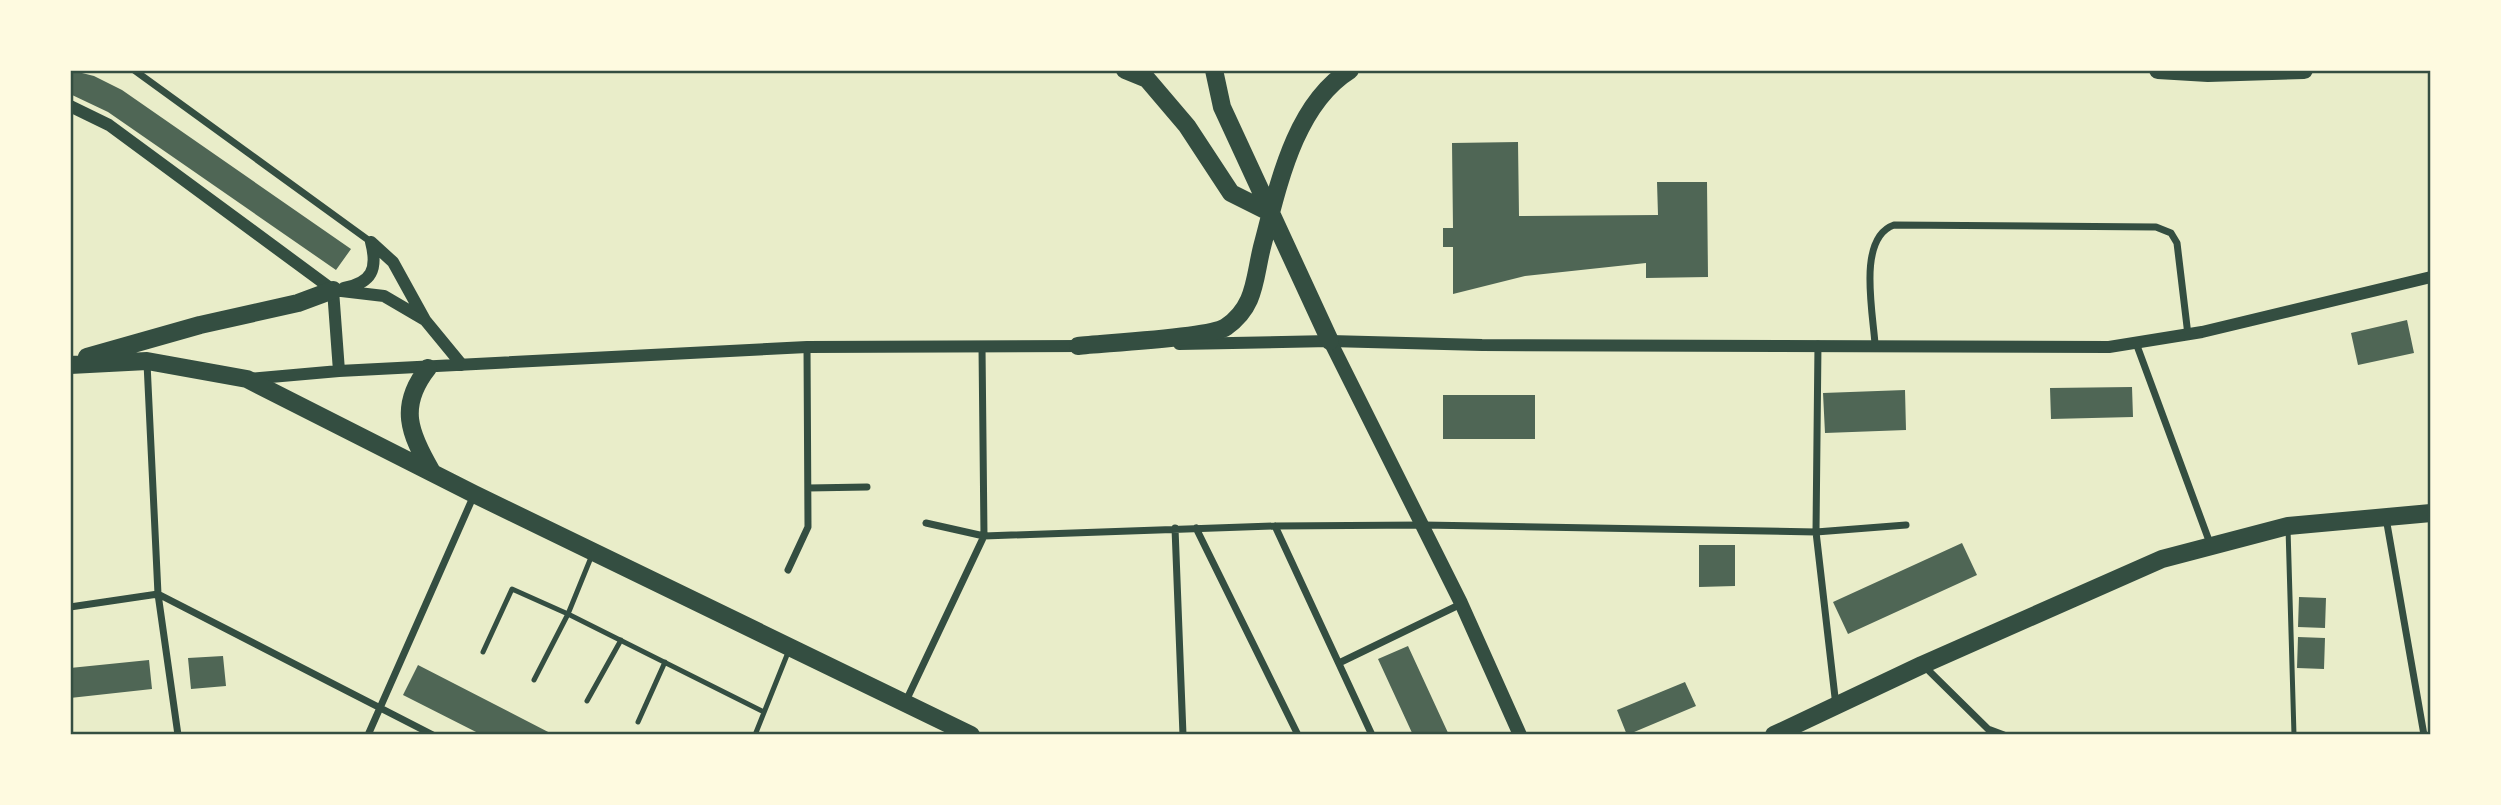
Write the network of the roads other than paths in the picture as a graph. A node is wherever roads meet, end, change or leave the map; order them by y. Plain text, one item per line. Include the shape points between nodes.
1 (134, 70) edge
2 (1125, 70) edge
3 (1214, 70) edge
4 (1350, 70) edge
5 (2158, 70) edge
6 (2304, 70) edge
7 (70, 106) edge
8 (1271, 213) junction
9 (371, 242) junction
10 (2431, 276) edge
11 (333, 290) junction
12 (425, 320) junction
13 (2188, 335) junction
14 (1330, 341) junction
15 (2136, 343) junction
16 (1818, 344) junction
17 (1875, 344) junction
18 (1078, 346) junction
19 (807, 347) junction
20 (982, 347) junction
21 (147, 361) junction
22 (70, 363) edge
23 (462, 365) junction
24 (428, 368) junction
25 (338, 371) junction
26 (247, 379) junction
27 (432, 472) junction
28 (867, 486) dead end
29 (808, 488) junction
30 (474, 494) junction
31 (2431, 513) edge
32 (2386, 517) junction
33 (926, 523) dead end
34 (1423, 524) junction
35 (1906, 525) dead end
36 (1275, 526) junction
37 (2288, 526) junction
38 (1175, 528) junction
39 (1196, 528) junction
40 (1816, 532) junction
41 (984, 536) junction
42 (2211, 546) junction
43 (594, 552) junction
44 (789, 570) dead end
45 (158, 594) junction
46 (1461, 604) junction
47 (70, 607) edge
48 (568, 614) junction
49 (621, 640) junction
50 (790, 647) junction
51 (484, 652) dead end
52 (665, 662) junction
53 (1339, 663) junction
54 (1922, 665) junction
55 (534, 680) dead end
56 (587, 701) dead end
57 (905, 703) junction
58 (1836, 706) junction
59 (379, 709) junction
60 (764, 712) junction
61 (2431, 721) edge
62 (638, 722) dead end
63 (2422, 722) junction
64 (1988, 729) junction
65 (178, 735) edge
66 (368, 735) edge
67 (433, 735) edge
68 (755, 735) edge
69 (971, 735) edge
70 (1183, 735) edge
71 (1298, 735) edge
72 (1371, 735) edge
73 (1520, 735) edge
74 (1774, 735) edge
75 (1979, 735) edge
76 (2004, 735) edge
77 (2294, 735) edge
78 (2424, 735) edge

1 - 9 street
2 - 8 main road via 1147,79 1187,126 1231,192
3 - 8 main road via 1222,107
4 - 8 main road via 1333,81 1306,116
5 - 6 main road
7 - 11 street via 108,125
8 - 14 main road
8 - 18 main road via 1248,306 1224,328
9 - 11 street via 375,259 370,276 356,286
9 - 12 street via 393,262
10 - 13 street
11 - 12 street via 384,296
11 - 22 main road
11 - 25 street
12 - 23 street
13 - 15 street
13 - 17 street via 2177,243 2171,233 2156,227 1894,225 1883,229 1870,259
14 - 16 street
14 - 18 street
14 - 34 main road
15 - 17 street
15 - 42 street
16 - 17 street
16 - 40 street
18 - 20 street
19 - 20 street
19 - 23 street
19 - 29 street
20 - 41 street
21 - 22 main road
21 - 26 main road
21 - 45 street
23 - 24 street
24 - 25 street
24 - 27 main road via 412,388 410,415 417,446
25 - 26 street
26 - 27 main road
27 - 30 main road
28 - 29 street
29 - 44 street via 808,527
30 - 43 main road
30 - 59 street
31 - 32 main road
32 - 37 main road
32 - 63 street
33 - 41 street
34 - 36 street
34 - 40 street
34 - 46 main road
35 - 40 street
36 - 39 street
36 - 53 street
37 - 42 main road
37 - 77 lane
38 - 39 street
38 - 41 street
38 - 70 street
39 - 71 street
40 - 58 street
41 - 57 street
42 - 54 main road via 2162,559
43 - 48 lane
43 - 50 main road
45 - 47 street
45 - 59 street
45 - 65 street
46 - 53 street
46 - 73 main road
48 - 49 lane
48 - 51 lane via 512,589
48 - 55 lane
49 - 52 lane
49 - 56 lane
50 - 57 main road
50 - 60 lane
52 - 60 lane
52 - 62 lane
53 - 72 street
54 - 58 main road
54 - 64 street
57 - 69 main road
58 - 74 main road
59 - 66 street
59 - 67 street
60 - 68 lane
61 - 63 lane
63 - 78 street
64 - 75 street
64 - 76 street

